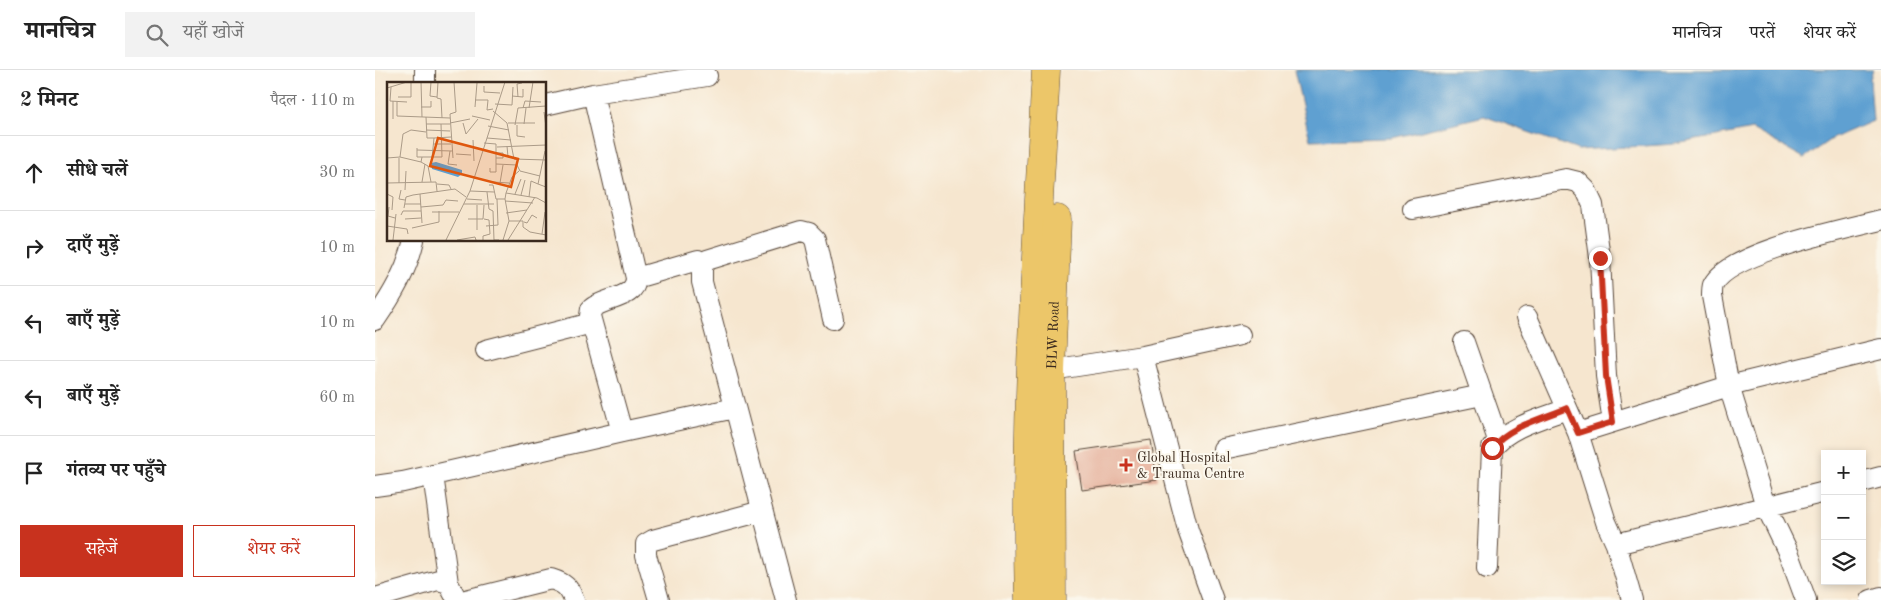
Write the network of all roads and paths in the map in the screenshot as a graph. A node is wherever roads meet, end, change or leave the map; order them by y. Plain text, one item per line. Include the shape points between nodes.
1 (1046, 70) edge
2 (1064, 70) edge
3 (707, 76) dead end
4 (593, 94) junction
5 (546, 105) edge
6 (1413, 209) dead end
7 (1881, 220) edge
8 (414, 241) edge
9 (698, 260) dead end
10 (636, 278) junction
11 (1527, 317) dead end
12 (833, 319) dead end
13 (375, 320) edge
14 (592, 323) junction
15 (1239, 335) dead end
16 (1464, 342) dead end
17 (1881, 349) edge
18 (486, 350) dead end
19 (1143, 356) junction
20 (1051, 370) junction
21 (1729, 386) junction
22 (1482, 395) junction
23 (735, 408) junction
24 (1567, 408) junction
25 (1613, 422) junction
26 (622, 432) junction
27 (1578, 433) junction
28 (1498, 440) junction
29 (1223, 450) dead end
30 (433, 475) junction
31 (1881, 477) edge
32 (1866, 481) edge
33 (375, 486) edge
34 (1821, 493) edge
35 (1766, 506) junction
36 (762, 511) junction
37 (1616, 544) junction
38 (1487, 568) dead end
39 (453, 591) edge
40 (1881, 597) edge
41 (375, 598) edge
42 (466, 600) edge
43 (574, 600) edge
44 (659, 600) edge
45 (786, 600) edge
46 (1029, 600) edge
47 (1052, 600) edge
48 (1213, 600) edge
49 (1632, 600) edge
50 (1806, 600) edge
51 (1871, 600) edge

1 - 46 main road via 1030,406
2 - 20 main road, BLW Road
3 - 4 street
4 - 5 street
4 - 10 street
6 - 25 street via 1566,179 1578,182 1586,190 1593,205 1600,258 1606,376
7 - 21 street via 1794,241 1736,264 1717,280 1712,286 1712,296
8 - 13 street via 409,261 393,294
9 - 10 street
10 - 14 street via 632,291 591,309
11 - 24 street
12 - 23 street via 815,239 809,233 801,231 707,260 702,266 702,282
14 - 18 street
14 - 26 street
15 - 19 street
16 - 22 street
17 - 21 street
19 - 20 street
19 - 48 street via 1188,530
20 - 47 main road, BLW Road
21 - 25 street
21 - 35 street
22 - 28 street
22 - 29 street
23 - 26 street
23 - 36 street
24 - 27 street
24 - 28 street via 1507,433
25 - 27 street
26 - 30 street
27 - 37 street
28 - 38 street via 1492,448
30 - 33 street
30 - 39 street
31 - 32 street
34 - 35 street
35 - 37 street
35 - 50 street
36 - 44 street via 646,544
36 - 45 street
37 - 49 street
39 - 41 street via 438,580
40 - 51 street
42 - 43 street via 551,579 563,583

